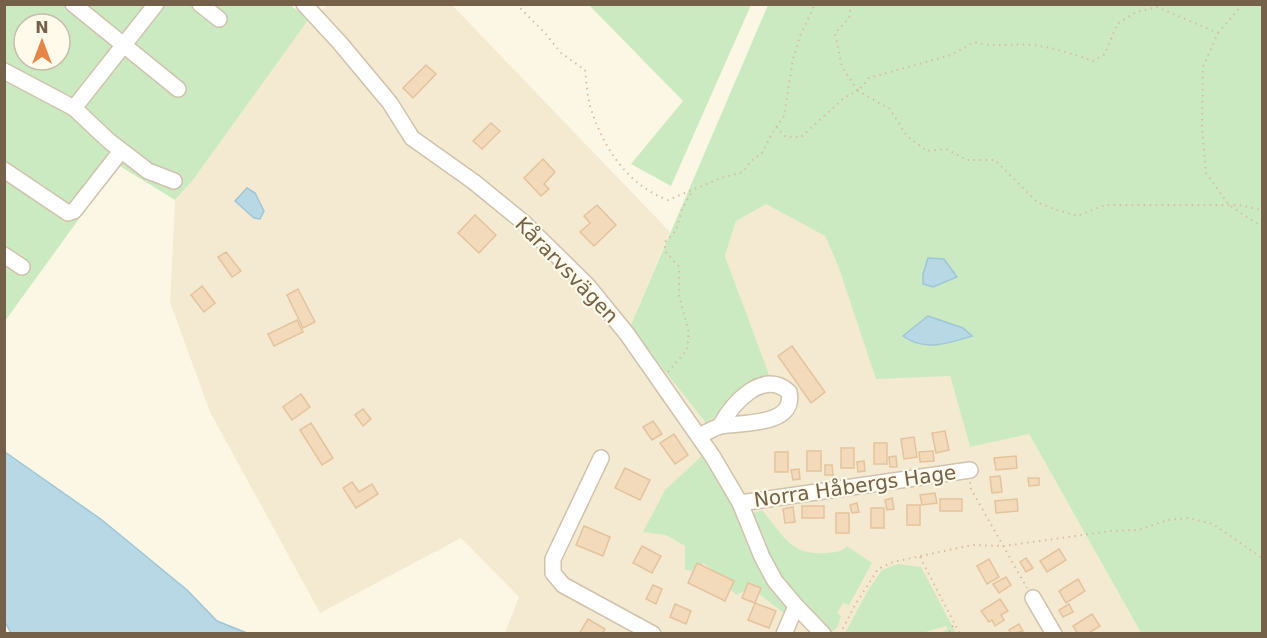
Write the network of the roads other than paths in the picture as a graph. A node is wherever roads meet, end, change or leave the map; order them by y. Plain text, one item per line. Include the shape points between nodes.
1 (73, 4) edge
2 (156, 4) edge
3 (201, 4) edge
4 (304, 4) edge
5 (219, 19) dead end
6 (125, 45) junction
7 (4, 71) edge
8 (178, 89) dead end
9 (74, 108) junction
10 (121, 151) junction
11 (4, 170) edge
12 (174, 181) dead end
13 (4, 255) edge
14 (22, 267) dead end
15 (720, 426) dead end
16 (699, 436) junction
17 (601, 458) dead end
18 (970, 470) road end
19 (740, 502) junction
20 (1033, 598) road end
21 (796, 606) junction
22 (653, 633) edge
23 (784, 633) edge
24 (823, 633) edge
25 (1054, 633) edge

1 - 6 street
2 - 6 street
3 - 5 street
4 - 16 street, Kårarvsvägen via 390,103 412,138 523,222 588,286
6 - 8 street
6 - 9 street
7 - 9 street
9 - 10 street
10 - 11 street via 74,211 68,213
10 - 12 street via 148,171
13 - 14 street
15 - 16 street
16 - 19 street, Kårarvsvägen
17 - 22 street via 553,559 553,573 563,585
18 - 19 street, Norra Håbergs Hage
19 - 21 street, Kårarvsvägen via 762,557
20 - 25 street
21 - 23 street
21 - 24 street, Kårarvsvägen

